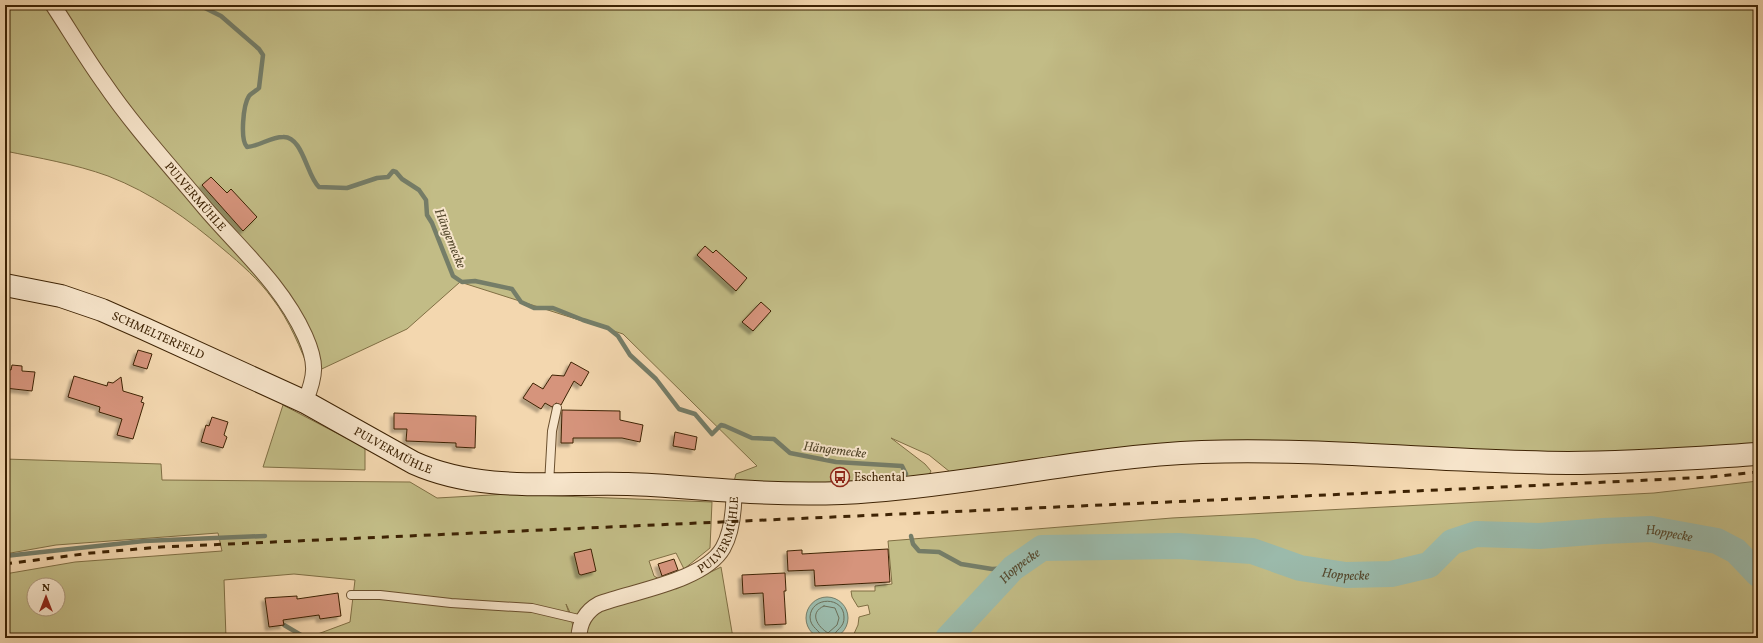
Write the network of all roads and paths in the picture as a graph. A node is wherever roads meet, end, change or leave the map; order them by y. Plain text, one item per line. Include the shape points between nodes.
1 (53, 5) edge
2 (5, 285) edge
3 (305, 402) junction
4 (557, 408) dead end
5 (1758, 454) edge
6 (549, 484) junction
7 (734, 491) junction
8 (351, 595) dead end
9 (583, 620) junction
10 (579, 638) edge

1 - 3 street, PULVERMÜHLE via 119,104 204,207 256,263 289,306 305,335 313,360 314,379
2 - 3 main road, SCHMELTERFELD via 61,296 102,310
3 - 6 main road, PULVERMÜHLE via 400,456 441,474 484,482
4 - 6 lane via 552,431
5 - 7 main road via 1569,463 1330,452 1200,452 1078,464 879,491 803,494
6 - 7 main road, PULVERMÜHLE via 630,484
7 - 9 street, PULVERMÜHLE via 732,522 728,536 724,547 712,562 681,579 599,604 591,609
8 - 9 lane via 380,595 532,608
9 - 10 street

